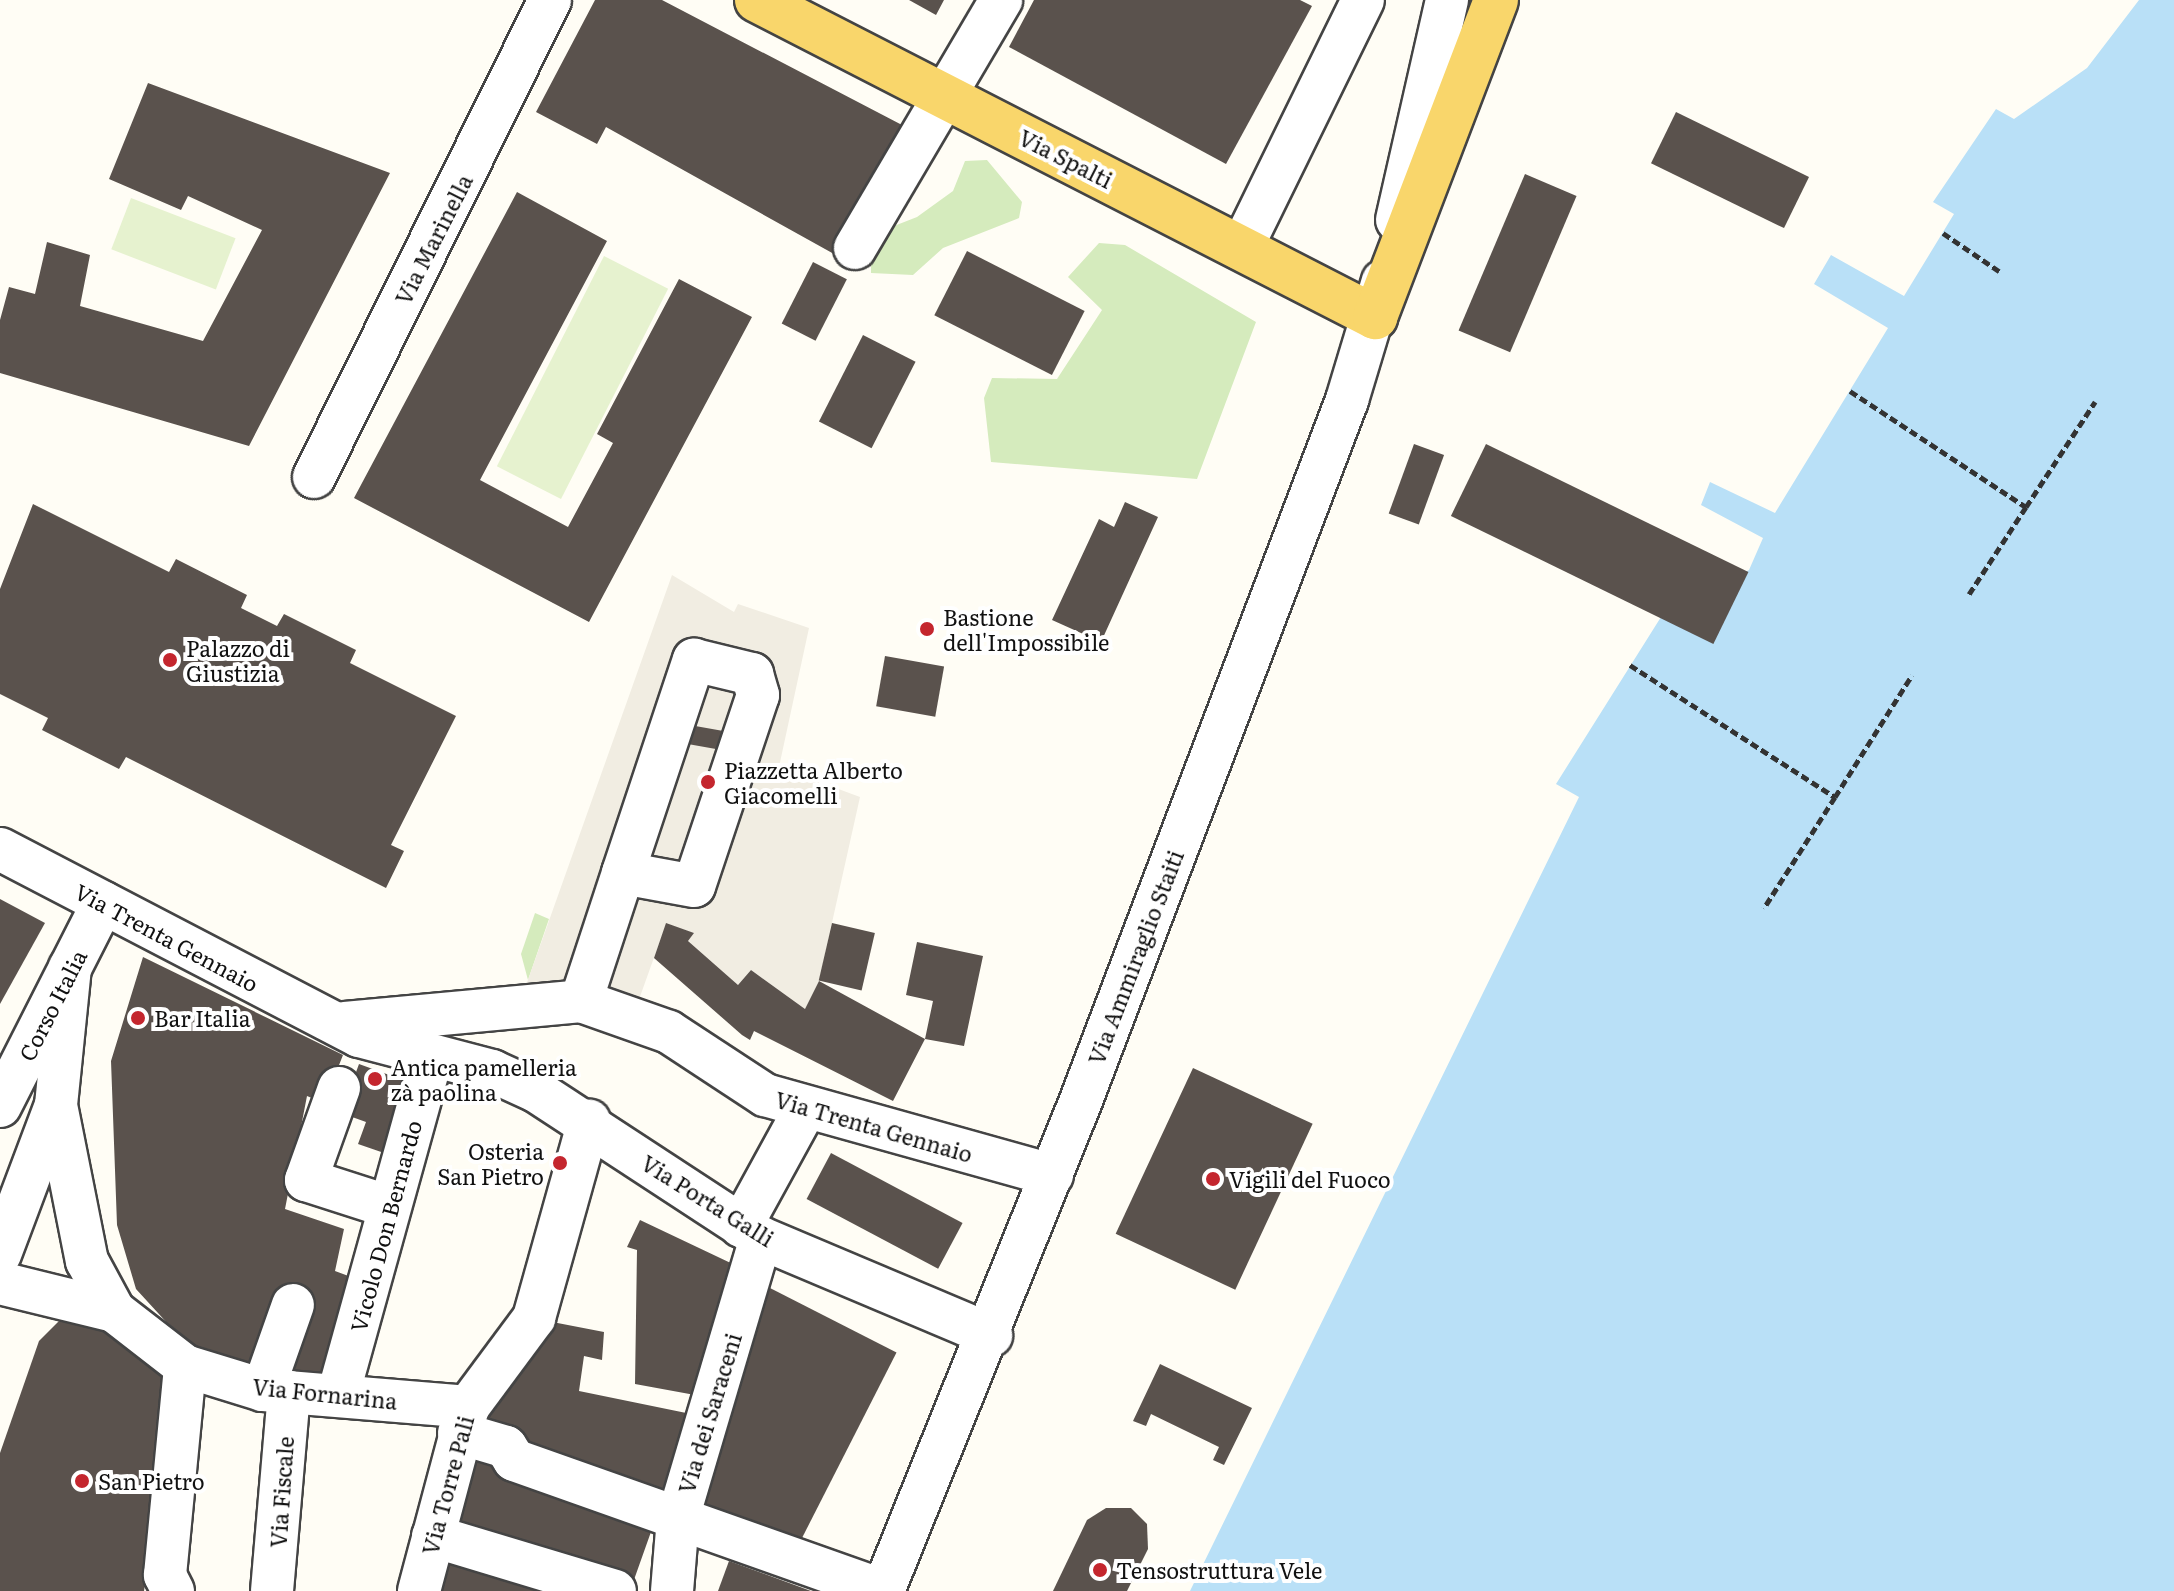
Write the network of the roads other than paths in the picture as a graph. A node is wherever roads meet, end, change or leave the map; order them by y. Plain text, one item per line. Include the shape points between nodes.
1 (550, 0) edge
2 (757, 0) edge
3 (1001, 0) edge
4 (1363, 0) edge
5 (1447, 0) edge
6 (1496, 0) edge
7 (948, 97) junction
8 (855, 248) dead end
9 (1241, 249) junction
10 (1375, 317) junction
11 (314, 477) dead end
12 (0, 849) edge
13 (623, 873) junction
14 (103, 903) junction
15 (70, 968) junction
16 (581, 1001) junction
17 (334, 1024) junction
18 (12, 1054) edge
19 (432, 1056) junction
20 (339, 1088) dead end
21 (56, 1105) junction
22 (0, 1106) edge
23 (805, 1109) junction
24 (589, 1121) junction
25 (1052, 1175) junction
26 (387, 1206) junction
27 (751, 1232) junction
28 (0, 1254) edge
29 (0, 1283) edge
30 (293, 1305) dead end
31 (114, 1311) junction
32 (991, 1335) junction
33 (185, 1366) junction
34 (276, 1391) junction
35 (338, 1395) junction
36 (464, 1420) junction
37 (678, 1518) junction
38 (433, 1536) junction
39 (173, 1591) edge
40 (272, 1591) edge
41 (419, 1591) edge
42 (615, 1591) edge
43 (672, 1591) edge
44 (883, 1591) edge

1 - 11 street, Via Marinella
2 - 7 main road, Via Spalti
3 - 7 street
4 - 9 street
5 - 10 street, Via Ammiraglio Staiti
6 - 10 main road
7 - 8 street
7 - 9 main road, Via Spalti
9 - 10 main road, Via Spalti
10 - 25 street, Via Ammiraglio Staiti
12 - 14 street, Via Trenta Gennaio
13 - 13 street via 694,886 758,695 752,674 694,660
13 - 16 street
14 - 15 street, Corso Italia
14 - 17 street, Via Trenta Gennaio
15 - 18 street, Corso Italia
15 - 21 street
16 - 17 street, Via Trenta Gennaio
16 - 23 street, Via Trenta Gennaio via 669,1032 765,1095
17 - 19 street, Via Trenta Gennaio
18 - 22 street, Corso Italia
19 - 24 street, Via Porta Galli via 492,1071
19 - 26 street, Vicolo Don Bernardo
20 - 26 street via 306,1180
21 - 28 street
21 - 31 street via 83,1248
23 - 25 street, Via Trenta Gennaio
23 - 27 street, Via dei Saraceni
24 - 27 street, Via Porta Galli
24 - 36 street, Via Torre Pali via 534,1318
25 - 32 street, Via Ammiraglio Staiti
26 - 35 street, Vicolo Don Bernardo
27 - 32 street, Via Porta Galli
27 - 37 street, Via dei Saraceni
29 - 31 street
30 - 34 street, Via Fiscale
31 - 33 street
32 - 44 street, Via Ammiraglio Staiti
33 - 34 street, Via Fornarina
33 - 39 street via 165,1575
34 - 35 street, Via Fornarina
34 - 40 street, Via Fiscale
35 - 36 street, Via Fornarina
36 - 37 street, Via Fornarina via 506,1447 514,1460
36 - 38 street, Via Torre Pali
37 - 43 street, Via dei Saraceni
37 - 44 street, Via Fornarina
38 - 41 street, Via Torre Pali
38 - 42 street

